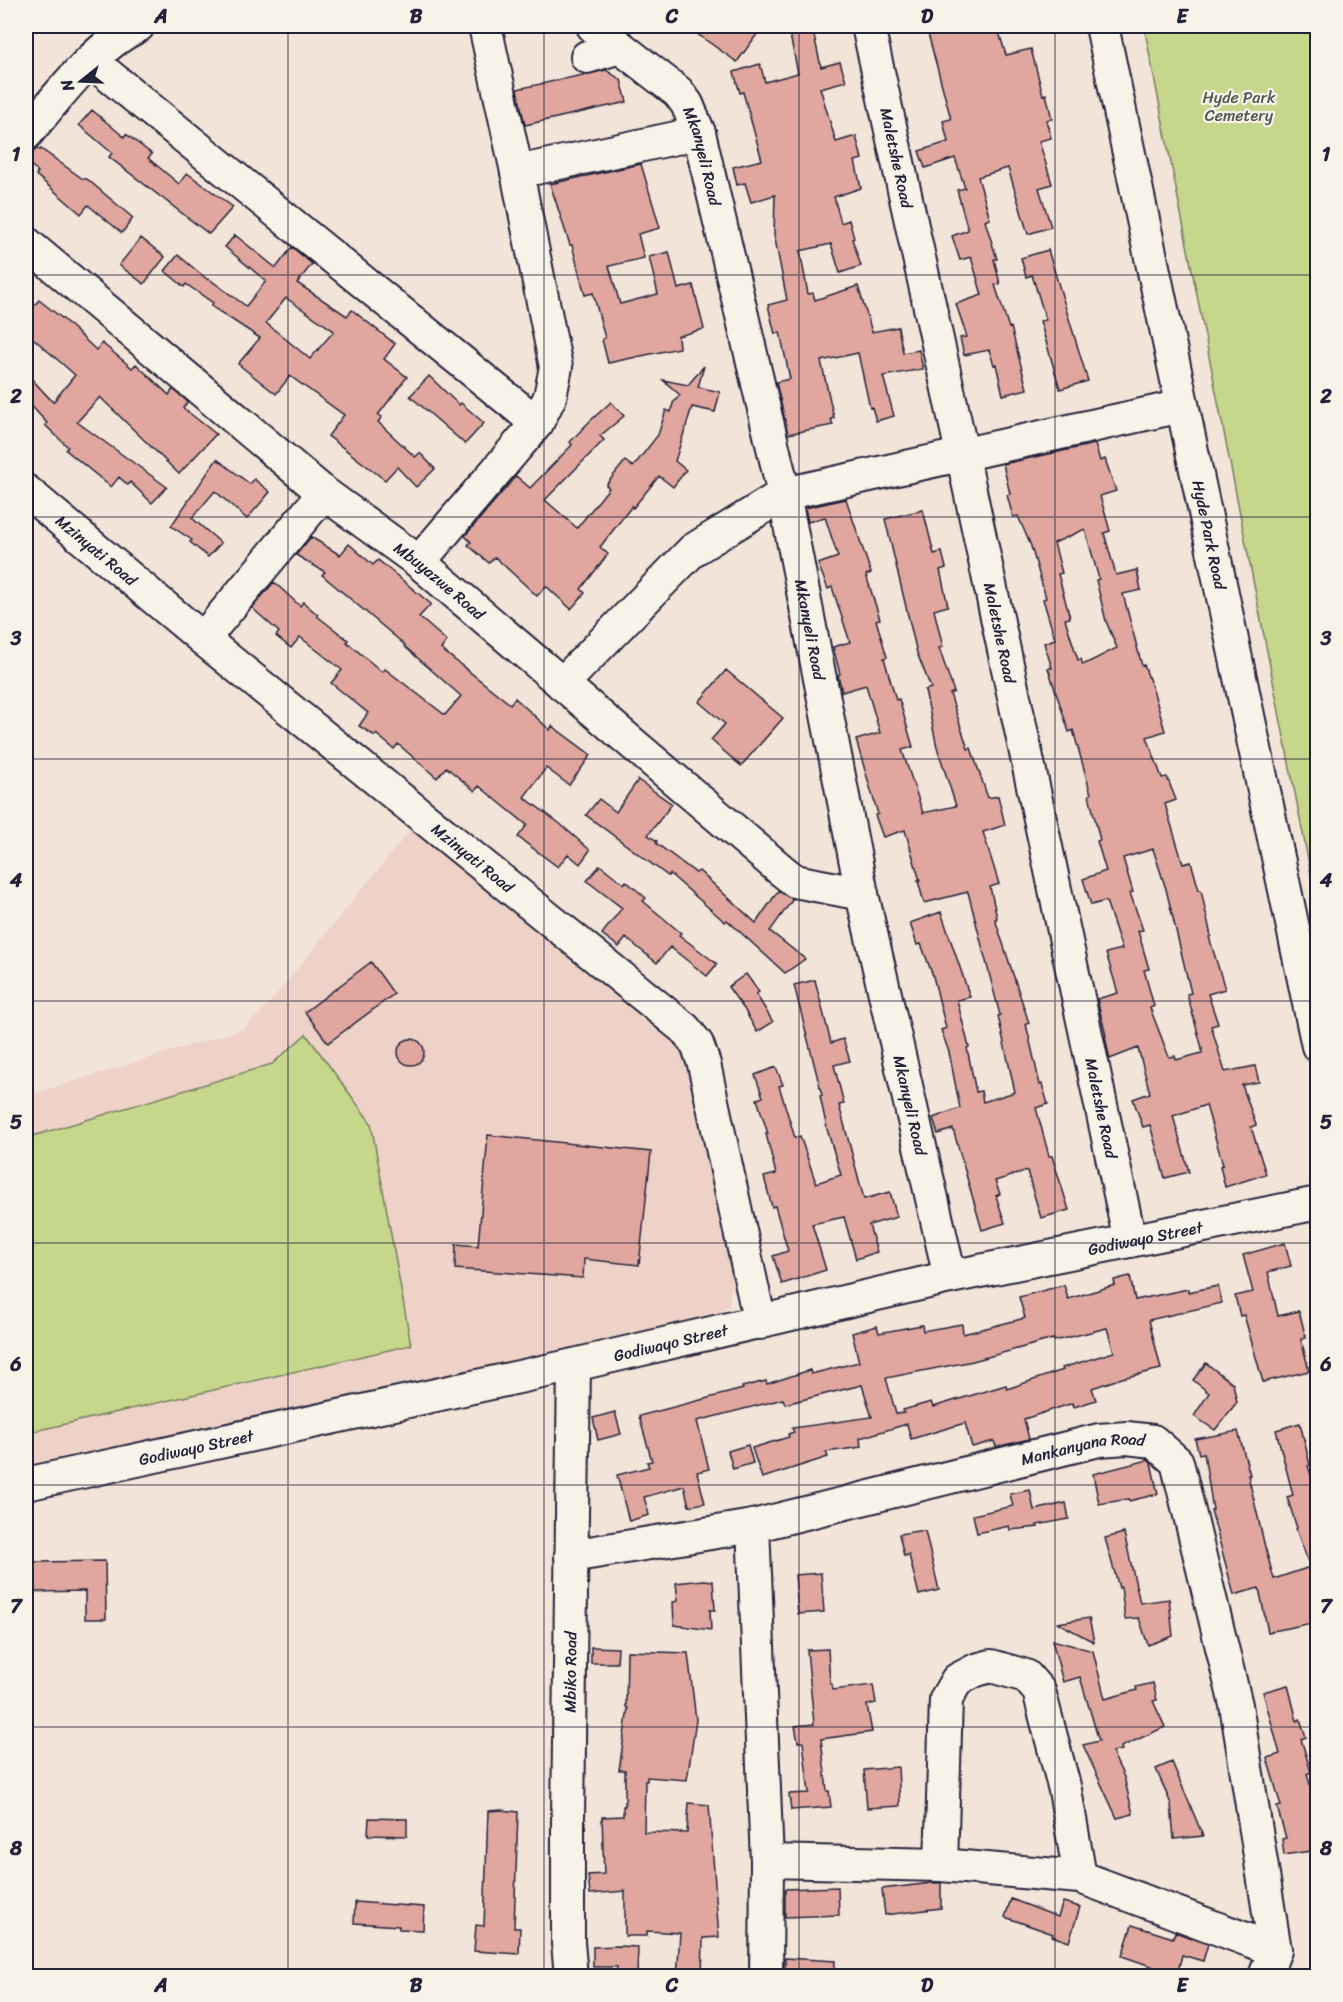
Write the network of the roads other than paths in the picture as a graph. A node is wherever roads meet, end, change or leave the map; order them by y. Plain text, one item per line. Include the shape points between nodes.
1 (138, 26) edge
2 (485, 26) edge
3 (593, 26) edge
4 (868, 26) edge
5 (1102, 26) edge
6 (620, 47) junction
7 (587, 57) dead end
8 (91, 61) junction
9 (699, 133) junction
10 (26, 134) edge
11 (517, 172) junction
12 (26, 243) edge
13 (1182, 406) junction
14 (537, 423) junction
15 (962, 453) junction
16 (26, 491) edge
17 (324, 493) junction
18 (784, 494) junction
19 (419, 562) junction
20 (203, 639) junction
21 (562, 684) junction
22 (862, 894) junction
23 (1317, 1046) edge
24 (1317, 1203) edge
25 (1131, 1241) junction
26 (950, 1277) junction
27 (760, 1323) junction
28 (574, 1365) junction
29 (26, 1484) edge
30 (753, 1526) junction
31 (571, 1556) junction
32 (767, 1861) junction
33 (941, 1865) junction
34 (1080, 1877) junction
35 (1270, 1964) edge
36 (572, 1977) edge
37 (766, 1977) edge

1 - 8 street via 119,35
2 - 11 street
3 - 6 street, Mkanyeli Road
4 - 15 street, Maletshe Road
5 - 13 street, Hyde Park Road
6 - 7 street
6 - 9 street, Mkanyeli Road via 678,92
8 - 10 street
8 - 14 street
9 - 11 street
9 - 18 street, Mkanyeli Road
11 - 14 street via 556,367 550,397
12 - 17 street, Mbuyazwe Road
13 - 15 street
13 - 23 street, Hyde Park Road
14 - 19 street
15 - 18 street
15 - 25 street, Maletshe Road
16 - 20 street, Mzinyati Road
17 - 19 street, Mbuyazwe Road
17 - 20 street
18 - 21 street via 693,550
18 - 22 street, Mkanyeli Road
19 - 21 street, Mbuyazwe Road
20 - 27 street, Mzinyati Road via 685,1029 697,1044 704,1064
21 - 22 street, Mbuyazwe Road via 795,881
22 - 26 street, Mkanyeli Road
24 - 25 street, Godiwayo Street
25 - 26 street, Godiwayo Street
26 - 27 street, Godiwayo Street
27 - 28 street, Godiwayo Street
28 - 29 street, Godiwayo Street
28 - 31 street, Mbiko Road
30 - 31 street, Mankanyana Road
30 - 32 street
30 - 35 street, Mankanyana Road via 1099,1440 1152,1441 1177,1462 1236,1706
31 - 36 street, Mbiko Road via 568,1943
32 - 33 street
32 - 37 street
33 - 34 street
33 - 34 street via 946,1699 957,1680 992,1666 1026,1676 1039,1690 1065,1790
34 - 35 street

